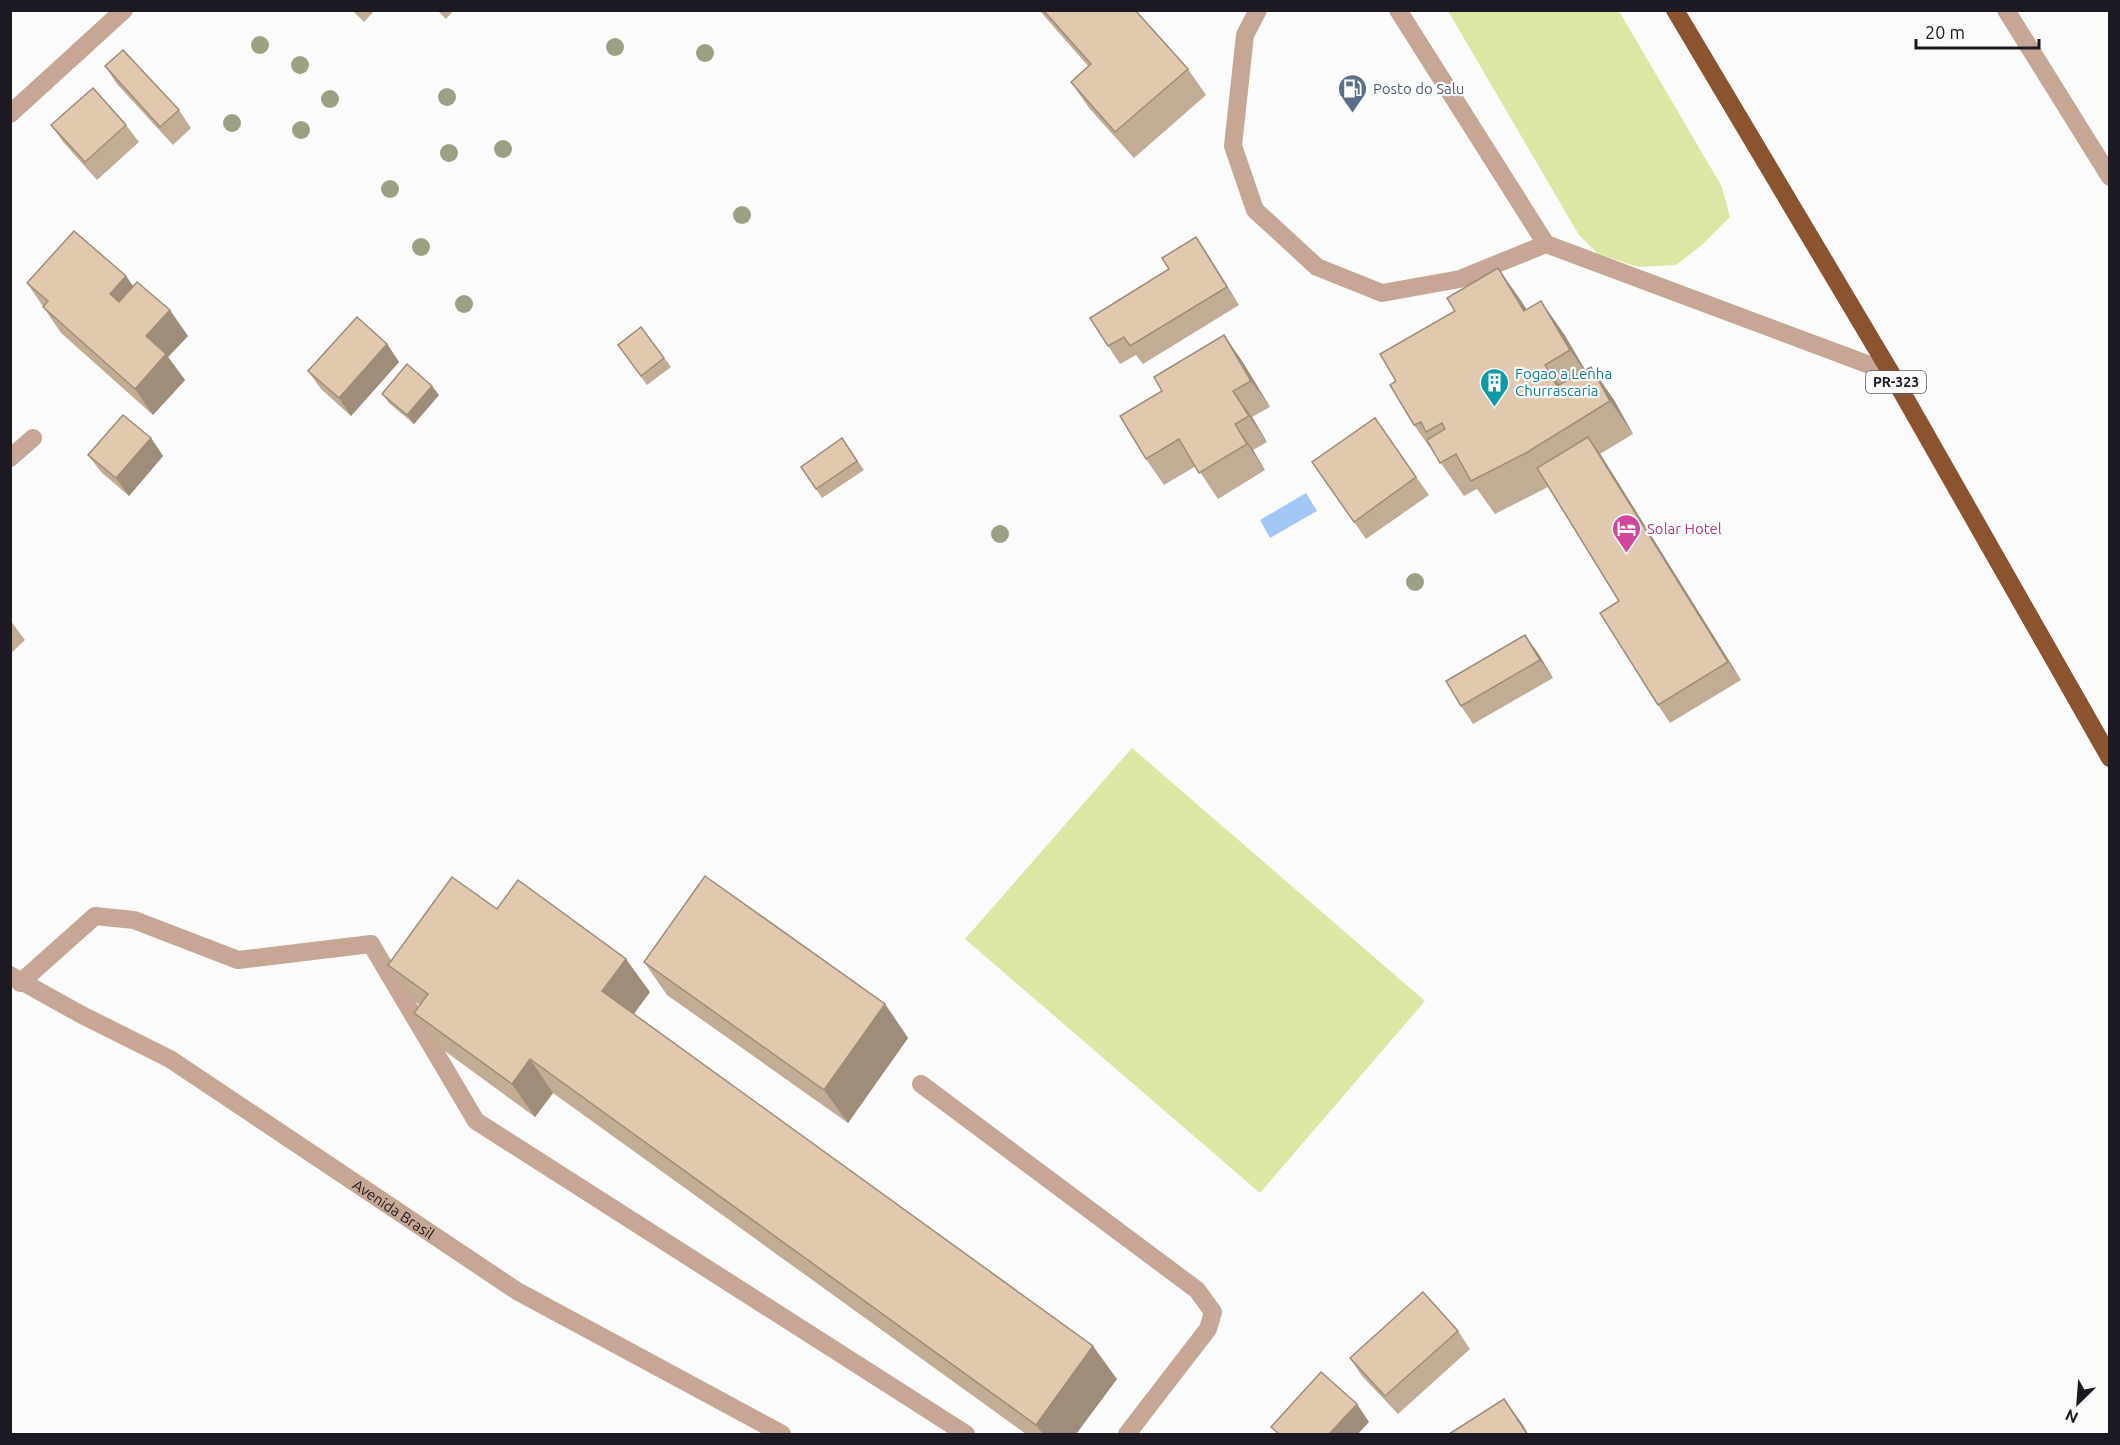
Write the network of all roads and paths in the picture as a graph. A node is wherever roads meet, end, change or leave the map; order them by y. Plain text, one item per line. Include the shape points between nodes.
1 (124, 10) edge
2 (1258, 10) edge
3 (1398, 10) edge
4 (1675, 10) edge
5 (2006, 10) edge
6 (10, 114) edge
7 (2109, 177) edge
8 (1546, 244) junction
9 (1891, 373) junction
10 (33, 438) dead end
11 (10, 458) edge
12 (2109, 758) edge
13 (15, 979) edge
14 (921, 1084) dead end
15 (782, 1434) edge
16 (966, 1434) edge
17 (1127, 1434) edge

1 - 6 street
2 - 8 street via 1245,35 1233,146 1255,210 1317,267 1382,293 1460,279
3 - 8 street
4 - 9 highway, PR-323
5 - 7 street
8 - 9 street
9 - 12 highway, PR-323
10 - 11 street
13 - 15 street, Avenida Brasil via 170,1059 517,1292
13 - 16 street via 95,916 134,920 238,960 370,944 476,1121
14 - 17 street via 1197,1290 1213,1312 1208,1329

